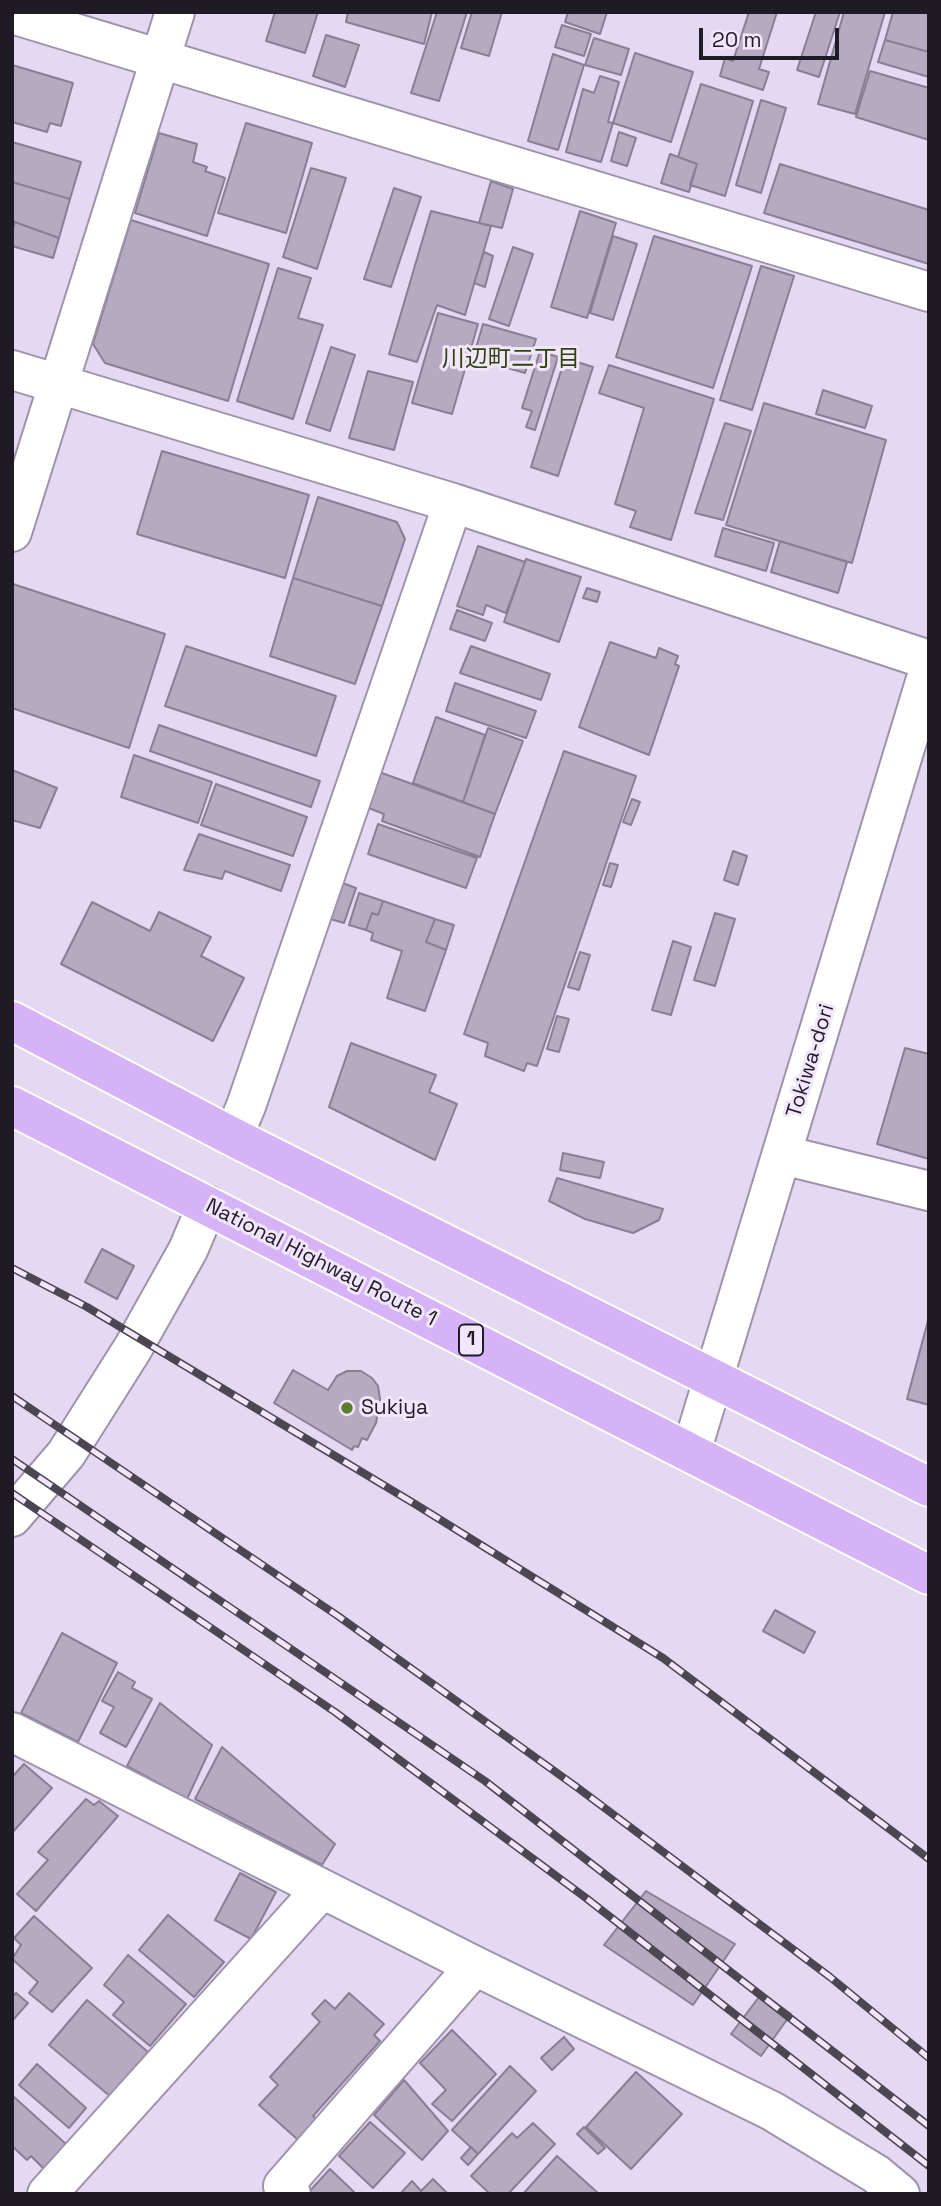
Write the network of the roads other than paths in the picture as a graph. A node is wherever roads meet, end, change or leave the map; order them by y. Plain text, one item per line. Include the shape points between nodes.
1 (175, 12) edge
2 (12, 14) edge
3 (160, 60) junction
4 (929, 292) edge
5 (12, 370) edge
6 (58, 384) junction
7 (453, 503) junction
8 (12, 533) edge
9 (929, 660) edge
10 (929, 669) edge
11 (12, 1021) edge
12 (12, 1106) edge
13 (233, 1137) junction
14 (783, 1155) junction
15 (929, 1191) edge
16 (207, 1205) junction
17 (714, 1380) junction
18 (691, 1452) junction
19 (929, 1487) edge
20 (12, 1517) edge
21 (929, 1575) edge
22 (12, 1732) edge
23 (322, 1889) junction
24 (475, 1966) junction
25 (47, 2194) edge
26 (292, 2194) edge
27 (900, 2194) edge

1 - 3 street
2 - 3 street
3 - 4 street
3 - 6 street
5 - 6 street
6 - 7 street
6 - 8 street
7 - 9 street
7 - 13 street
10 - 14 street, Tokiwa-dori
11 - 13 highway
12 - 16 highway, National Highway Route 1 / 1
13 - 17 highway
14 - 15 street
14 - 17 street, Tokiwa-dori
16 - 18 highway, National Highway Route 1 / 1
16 - 20 street via 188,1250 133,1348 66,1454
17 - 18 street, Tokiwa-dori
17 - 19 highway
18 - 21 highway, National Highway Route 1 / 1
22 - 23 street
23 - 24 street
23 - 25 street
24 - 26 street via 283,2186
24 - 27 street via 772,2111 876,2174

